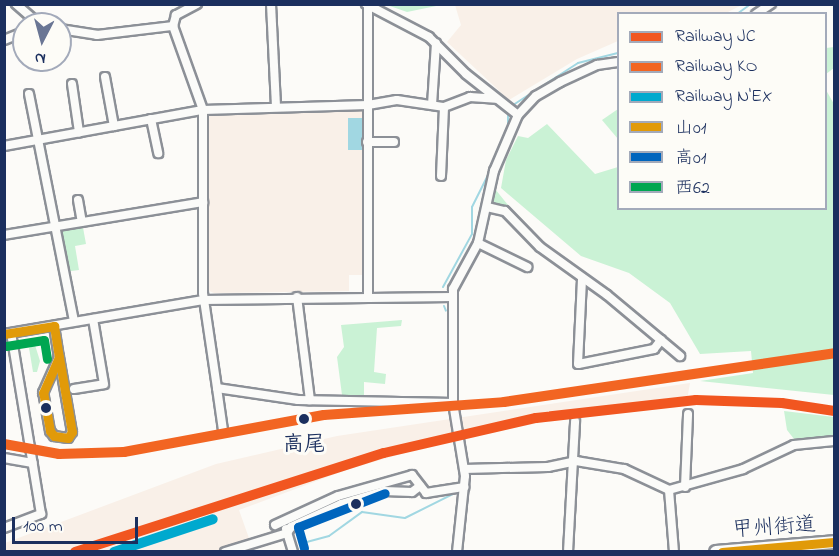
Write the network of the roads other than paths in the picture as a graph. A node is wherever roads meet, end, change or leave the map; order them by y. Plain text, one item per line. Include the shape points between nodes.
1 (197, 4) edge
2 (271, 4) edge
3 (367, 5) edge
4 (173, 26) junction
5 (72, 31) edge
6 (436, 43) junction
7 (617, 62) edge
8 (105, 77) dead end
9 (72, 84) dead end
10 (29, 94) dead end
11 (496, 99) junction
12 (368, 105) junction
13 (432, 105) junction
14 (276, 106) junction
15 (444, 107) junction
16 (203, 110) junction
17 (518, 113) junction
18 (152, 119) junction
19 (114, 126) junction
20 (79, 132) junction
21 (38, 140) junction
22 (367, 142) junction
23 (394, 142) dead end
24 (4, 146) edge
25 (158, 153) dead end
26 (441, 176) dead end
27 (78, 200) dead end
28 (203, 202) junction
29 (487, 207) junction
30 (82, 222) junction
31 (55, 226) junction
32 (4, 235) edge
33 (478, 243) junction
34 (527, 267) dead end
35 (582, 278) junction
36 (297, 297) junction
37 (368, 297) junction
38 (452, 297) junction
39 (203, 300) junction
40 (93, 319) junction
41 (74, 322) junction
42 (54, 326) junction
43 (8, 333) edge
44 (661, 340) junction
45 (680, 356) dead end
46 (59, 357) junction
47 (217, 388) junction
48 (74, 389) dead end
49 (310, 400) junction
50 (453, 403) junction
51 (688, 414) dead end
52 (575, 421) dead end
53 (223, 430) dead end
54 (834, 441) edge
55 (4, 458) edge
56 (572, 462) junction
57 (33, 463) junction
58 (464, 469) junction
59 (420, 486) junction
60 (465, 487) junction
61 (685, 487) junction
62 (669, 490) junction
63 (4, 528) edge
64 (287, 533) junction
65 (834, 542) edge
66 (798, 548) edge
67 (235, 550) edge
68 (747, 550) edge
69 (225, 552) edge
70 (293, 552) edge
71 (458, 552) edge
72 (568, 552) edge
73 (674, 552) edge
74 (716, 552) edge

1 - 4 street via 176,15
2 - 14 street
3 - 6 street
3 - 12 street
4 - 5 street via 97,35
4 - 16 street
6 - 11 street
6 - 13 street
7 - 17 street via 597,65 560,82
8 - 19 street
9 - 20 street
10 - 21 street
11 - 15 street via 470,97
11 - 17 street
12 - 13 street via 397,100
12 - 14 street
12 - 22 street
13 - 15 street
14 - 16 street
15 - 26 street
16 - 18 street
16 - 28 street
17 - 29 street via 494,171
18 - 19 street
18 - 25 street
19 - 20 street
20 - 21 street
21 - 24 street
21 - 31 street
22 - 23 street
22 - 37 street
27 - 30 street
28 - 30 street
28 - 39 street
29 - 33 street
29 - 35 street via 505,211 540,247
30 - 31 street
31 - 32 street
31 - 41 street
33 - 34 street
33 - 38 street
35 - 44 street
35 - 44 street via 578,364 646,353
36 - 37 street
36 - 39 street
36 - 49 street
37 - 38 street
38 - 50 street
39 - 40 street
39 - 47 street
40 - 41 street
40 - 48 street via 104,384
41 - 42 street
42 - 43 street
42 - 46 street
43 - 57 street
44 - 45 street
46 - 46 street via 72,432 68,438 54,436 50,431 43,393
47 - 49 street
47 - 53 street
49 - 50 street
50 - 58 street
51 - 61 street
52 - 56 street
54 - 61 street via 782,448 743,469
55 - 57 street
56 - 58 street via 548,467
56 - 62 street via 624,469
56 - 72 street
57 - 63 street via 41,514
58 - 60 street
59 - 60 street via 426,493
59 - 64 street via 412,492 384,491 341,504 291,526
59 - 64 street via 415,475 327,500 280,524
60 - 71 street
61 - 62 street
62 - 73 street
64 - 67 street
64 - 70 street
65 - 66 highway, 甲州街道
66 - 68 highway, 甲州街道
67 - 69 street
68 - 74 highway, 甲州街道

